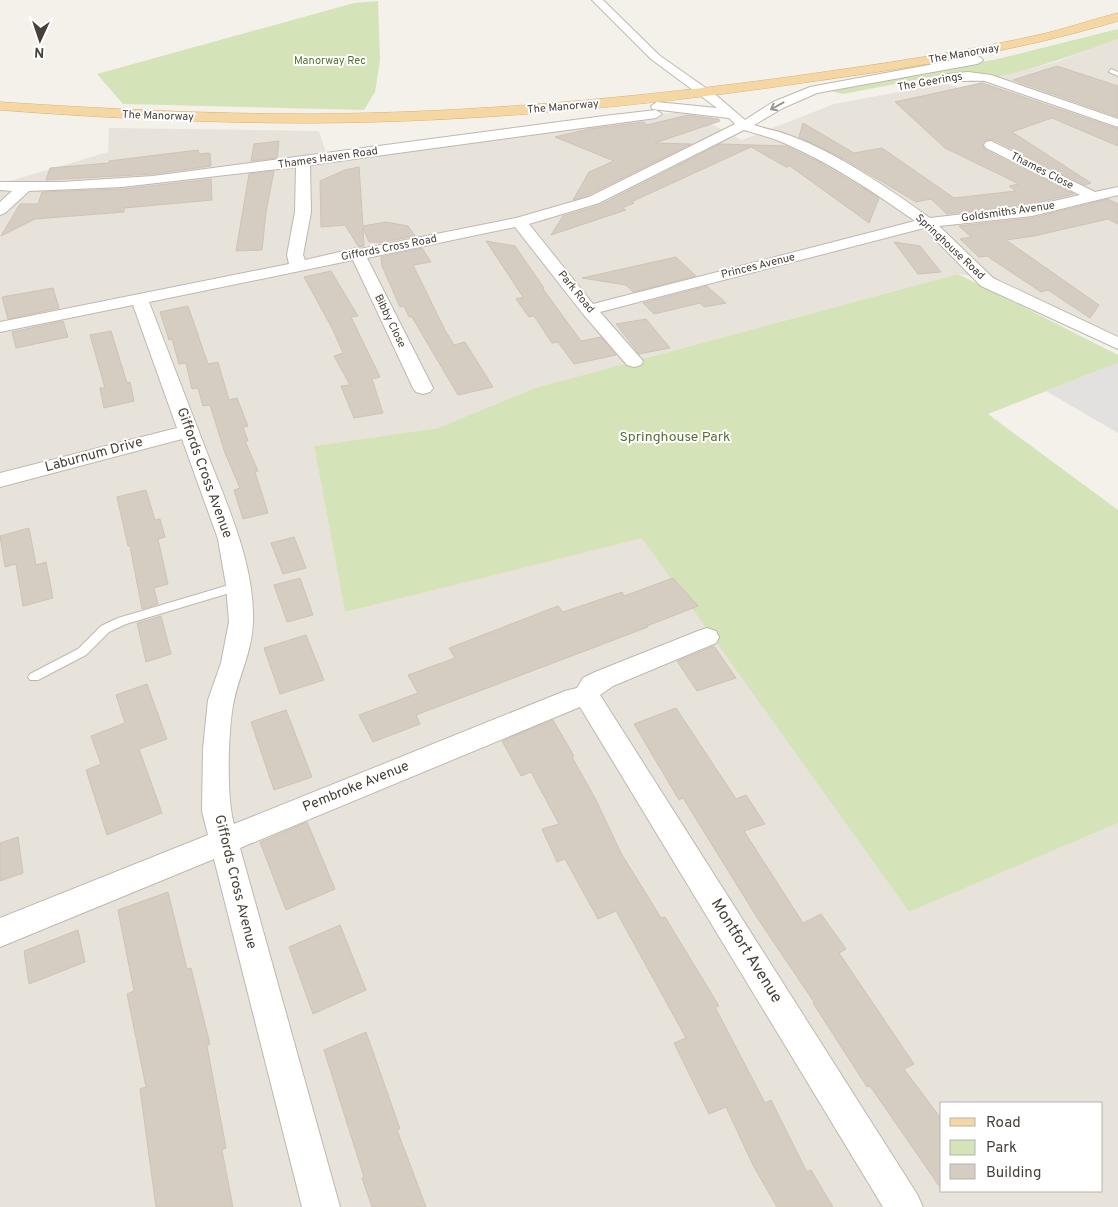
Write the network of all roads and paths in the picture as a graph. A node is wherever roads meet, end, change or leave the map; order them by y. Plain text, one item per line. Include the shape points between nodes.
1 (598, 0) edge
2 (1118, 17) edge
3 (1118, 26) edge
4 (977, 60) junction
5 (1110, 71) dead end
6 (1118, 74) edge
7 (939, 80) dead end
8 (708, 96) junction
9 (0, 106) edge
10 (1110, 108) dead end
11 (656, 110) junction
12 (0, 114) edge
13 (1094, 114) junction
14 (739, 122) junction
15 (1118, 123) edge
16 (991, 145) dead end
17 (303, 162) junction
18 (0, 186) edge
19 (24, 187) junction
20 (1118, 190) edge
21 (1094, 197) junction
22 (0, 210) edge
23 (519, 222) junction
24 (927, 223) junction
25 (357, 253) junction
26 (298, 266) junction
27 (139, 298) junction
28 (590, 310) junction
29 (1118, 326) edge
30 (0, 327) edge
31 (1096, 333) junction
32 (1118, 344) edge
33 (634, 361) dead end
34 (423, 388) dead end
35 (188, 431) junction
36 (0, 480) edge
37 (238, 586) junction
38 (707, 637) dead end
39 (34, 678) dead end
40 (585, 697) junction
41 (224, 841) junction
42 (0, 933) edge
43 (321, 1207) edge
44 (904, 1207) edge

1 - 8 street, Springhouse Road via 655,57
2 - 8 main road, The Manorway via 1074,31 940,59
3 - 4 main road, The Manorway
4 - 8 main road, The Manorway
4 -> 14 street, Giffords Cross Road via 814,90 760,116
5 - 6 lane
7 - 13 street, The Geerings via 968,76 987,78
8 - 9 main road, The Manorway via 378,118 168,117
8 - 11 main road, The Manorway
8 - 14 street, Springhouse Road
10 - 13 street
11 - 12 main road, The Manorway via 448,123 299,127 157,124
11 - 14 street, Springhouse Road via 705,110
11 - 17 street, Thames Haven Road
13 - 15 street, The Geerings
14 - 23 street, Giffords Cross Road via 594,200
14 - 24 street, Springhouse Road via 811,150 892,198
16 - 21 street, Thames Close
17 - 19 street, Thames Haven Road via 140,182
17 - 26 street via 303,212 295,255
18 - 19 street, Thames Haven Road
19 - 22 street
20 - 21 street, Goldsmiths Avenue
21 - 24 street, Goldsmiths Avenue via 1032,211
23 - 25 street, Giffords Cross Road
23 - 28 street, Park Road
24 - 28 street, Princes Avenue
24 - 31 street, Springhouse Road via 988,282
25 - 26 street, Giffords Cross Road
25 - 34 street, Bibby Close
26 - 27 street, Giffords Cross Road
27 - 30 street, Giffords Cross Road
27 - 35 street, Giffords Cross Avenue
28 - 33 street, Park Road
29 - 31 street
31 - 32 street, Springhouse Road
35 - 36 street, Laburnum Drive
35 - 37 street, Giffords Cross Avenue via 229,539
37 - 39 lane via 122,621 106,629 82,652
37 - 41 street, Giffords Cross Avenue via 241,622 234,663 221,700 216,749 216,811
38 - 40 street via 604,679 592,685
40 - 41 street, Pembroke Avenue via 574,698
40 - 44 street, Montfort Avenue via 598,711
41 - 42 street, Pembroke Avenue
41 - 43 street, Giffords Cross Avenue

